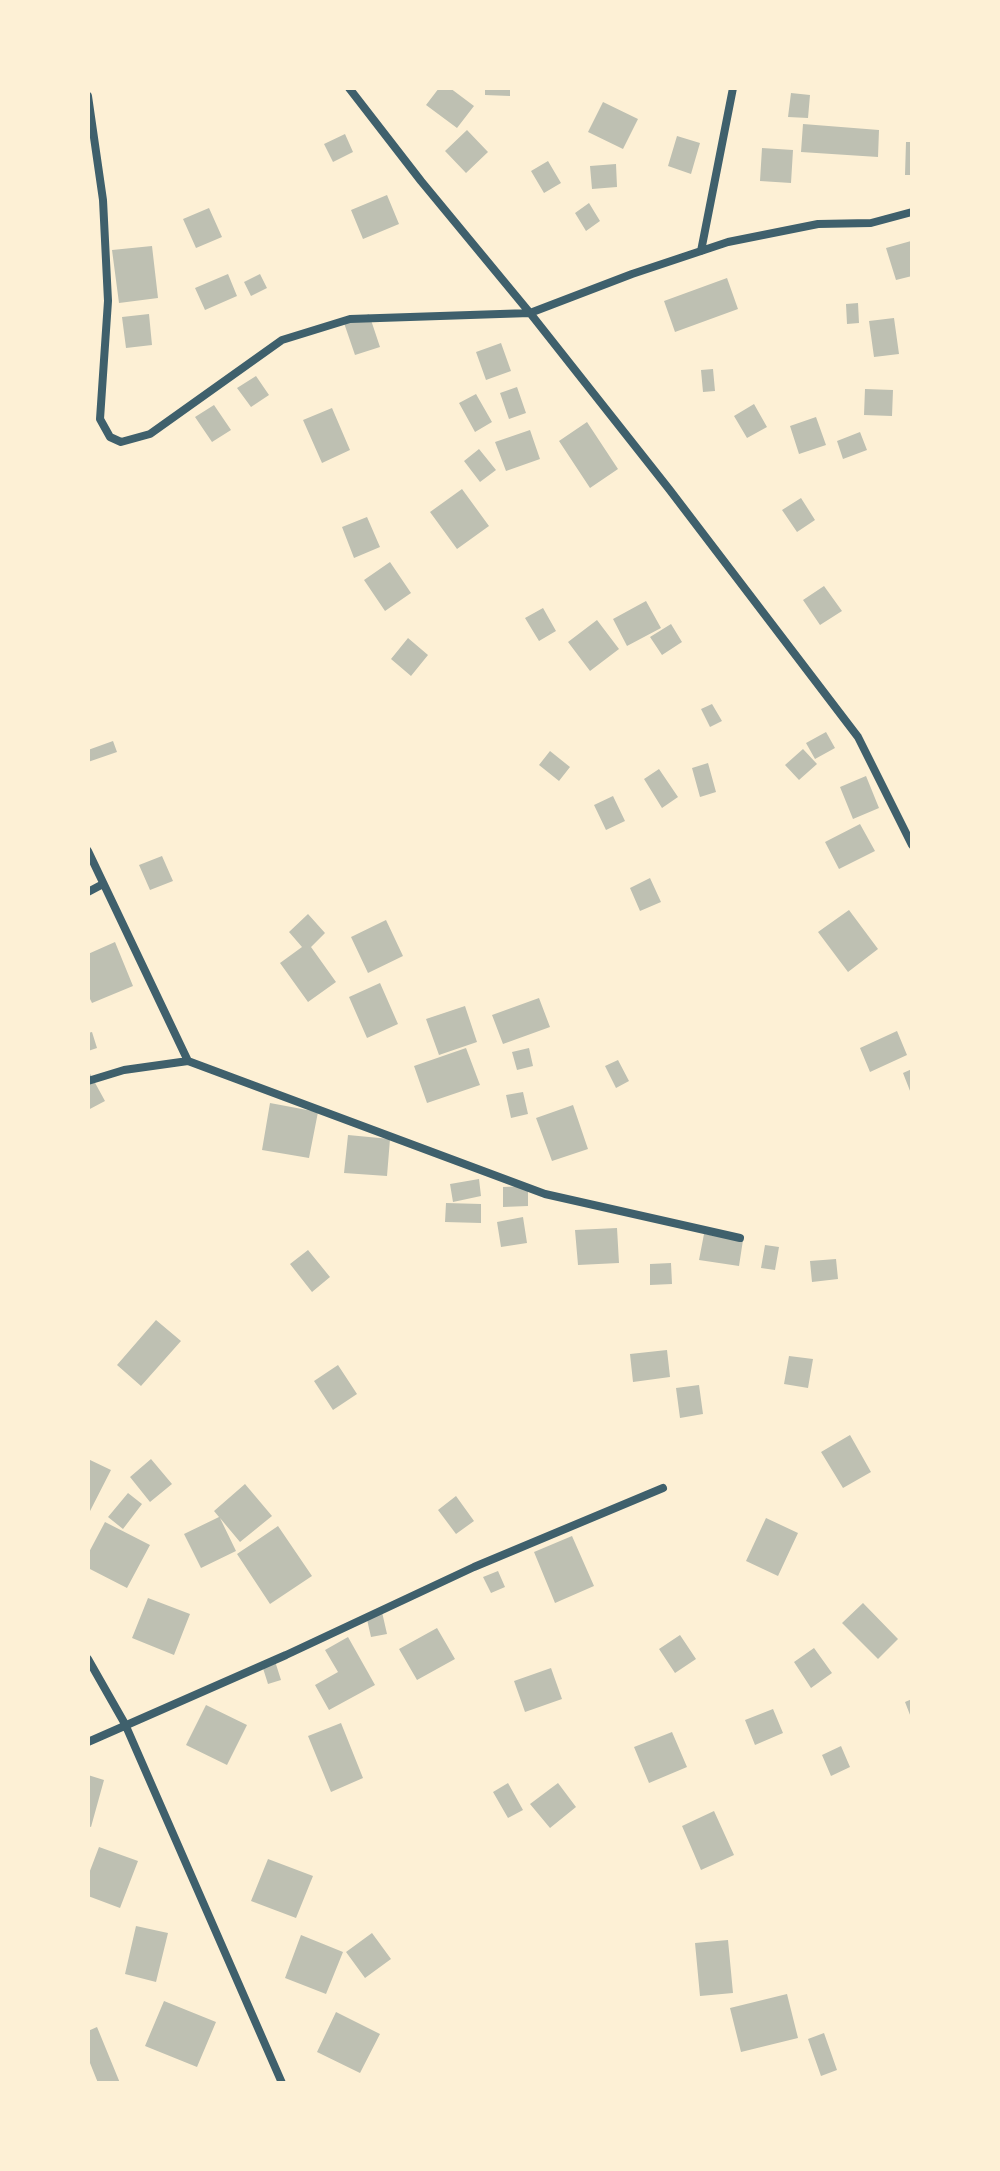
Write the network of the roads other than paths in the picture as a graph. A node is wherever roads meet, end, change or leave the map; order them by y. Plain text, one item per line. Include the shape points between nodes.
1 (349, 88) edge
2 (733, 88) edge
3 (88, 96) edge
4 (912, 212) edge
5 (701, 251) junction
6 (530, 313) junction
7 (912, 845) edge
8 (88, 851) edge
9 (103, 884) junction
10 (88, 892) edge
11 (188, 1061) junction
12 (88, 1081) edge
13 (740, 1238) dead end
14 (663, 1488) dead end
15 (88, 1659) edge
16 (125, 1724) junction
17 (88, 1742) edge
18 (282, 2083) edge

1 - 6 street
2 - 5 street
3 - 6 street via 103,200 108,301 100,419 110,437 121,442 150,434 282,340 350,319
4 - 5 street via 871,223 818,224
5 - 6 street
6 - 7 street via 858,737
8 - 9 street
9 - 10 street
9 - 11 street
11 - 12 street
11 - 13 street via 545,1194
14 - 16 street
15 - 16 street
16 - 17 street
16 - 18 street

